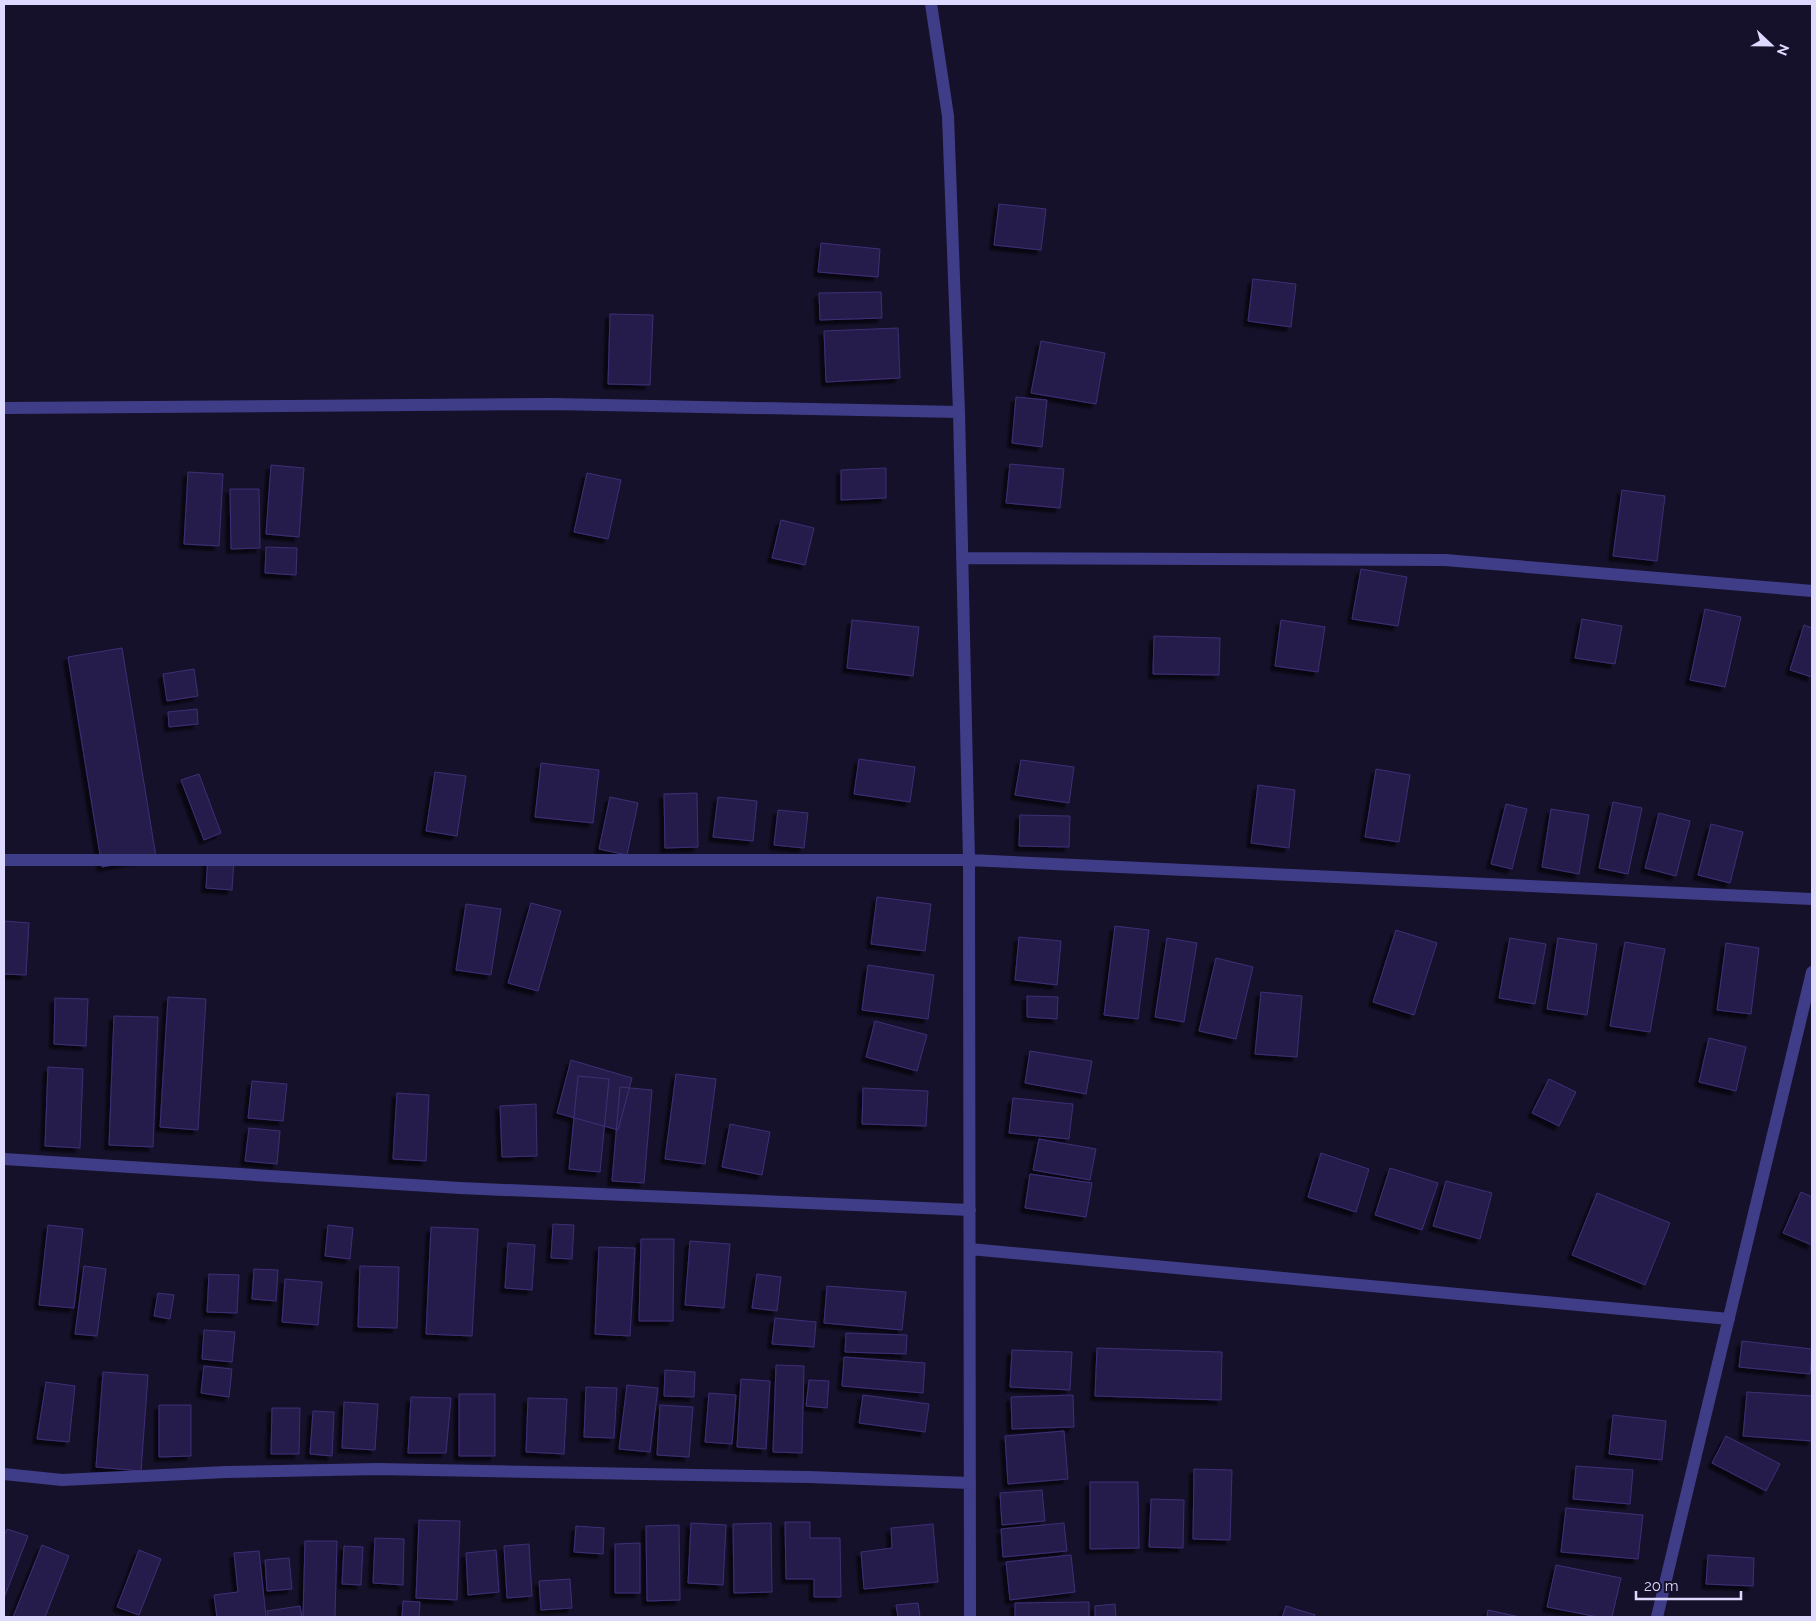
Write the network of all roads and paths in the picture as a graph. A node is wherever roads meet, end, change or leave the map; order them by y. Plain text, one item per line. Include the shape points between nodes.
1 (931, 4) edge
2 (4, 408) edge
3 (959, 412) junction
4 (962, 558) junction
5 (1812, 591) edge
6 (4, 860) edge
7 (969, 860) junction
8 (1812, 899) edge
9 (1812, 972) edge
10 (4, 1159) edge
11 (970, 1210) junction
12 (970, 1250) junction
13 (1729, 1319) junction
14 (4, 1474) edge
15 (970, 1483) junction
16 (970, 1617) edge
17 (1657, 1617) edge

1 - 3 street via 948,116
2 - 3 street via 553,404
3 - 4 street
4 - 5 street via 1445,560
4 - 7 street
6 - 7 street
7 - 8 street
7 - 11 street
9 - 13 street
10 - 11 street via 460,1188
11 - 12 street
12 - 13 street
12 - 15 street
13 - 17 street
14 - 15 street via 62,1480 377,1469
15 - 16 street

